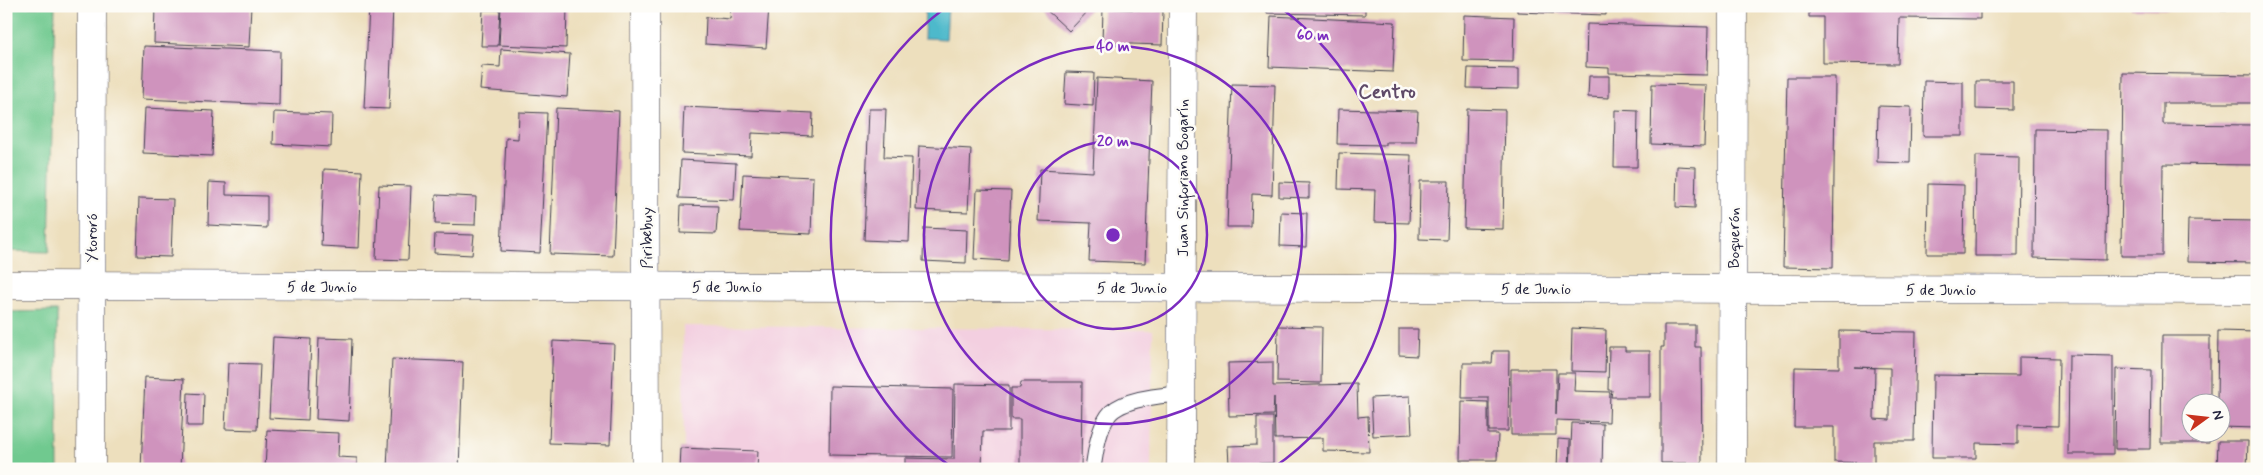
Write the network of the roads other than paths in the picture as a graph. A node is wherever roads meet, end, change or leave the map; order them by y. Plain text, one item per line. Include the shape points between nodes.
1 (92, 6) edge
2 (645, 6) edge
3 (1183, 6) edge
4 (1733, 6) edge
5 (6, 285) edge
6 (91, 285) junction
7 (646, 286) junction
8 (1182, 287) junction
9 (1733, 289) junction
10 (2257, 290) edge
11 (1181, 394) junction
12 (1093, 468) edge
13 (91, 469) edge
14 (646, 469) edge
15 (1181, 469) edge
16 (1732, 469) edge

1 - 6 street, Ytororó
2 - 7 street, Piribebuy
3 - 8 street, Juan Sinforiano Bogarín
4 - 9 street, Boquerón
5 - 6 street, 5 de Junio
6 - 7 street, 5 de Junio
6 - 13 street, Ytororó
7 - 8 street, 5 de Junio
7 - 14 street, Piribebuy
8 - 9 street, 5 de Junio
8 - 11 street, Juan Sinforiano Bogarín
9 - 10 street, 5 de Junio
9 - 16 street, Boquerón
11 - 12 lane via 1133,401 1109,414 1099,436
11 - 15 street, Juan Sinforiano Bogarín

